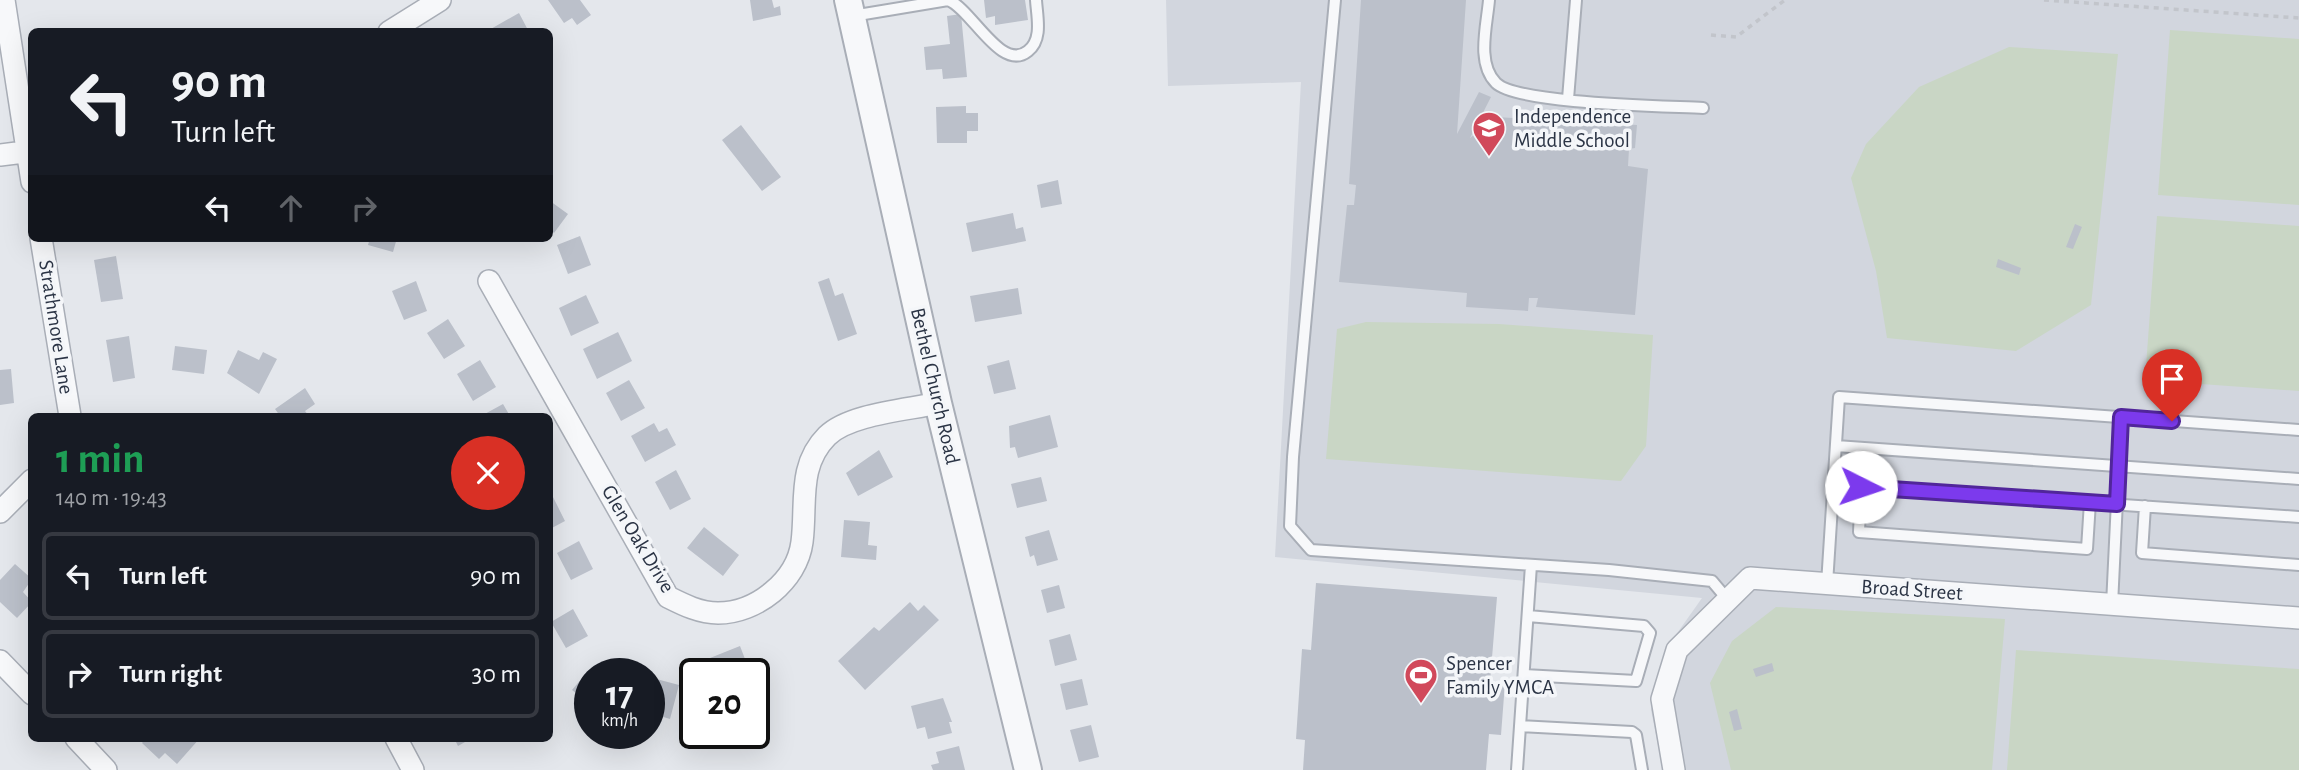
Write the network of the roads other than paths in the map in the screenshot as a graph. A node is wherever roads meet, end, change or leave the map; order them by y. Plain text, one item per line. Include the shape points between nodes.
1 (4, 0) edge
2 (440, 0) edge
3 (1036, 0) edge
4 (1335, 0) edge
5 (1489, 0) edge
6 (1576, 0) edge
7 (850, 8) edge
8 (395, 28) edge
9 (1569, 99) junction
10 (1703, 108) dead end
11 (28, 145) edge
12 (28, 151) edge
13 (0, 155) edge
14 (42, 242) edge
15 (489, 281) dead end
16 (938, 403) junction
17 (70, 413) edge
18 (2121, 417) junction
19 (2299, 430) edge
20 (1836, 446) junction
21 (2119, 466) junction
22 (2299, 479) edge
23 (28, 484) edge
24 (1833, 485) junction
25 (1861, 487) junction
26 (2090, 502) junction
27 (2117, 504) junction
28 (2146, 506) junction
29 (0, 512) edge
30 (2299, 517) edge
31 (1531, 565) junction
32 (2299, 565) edge
33 (1827, 584) junction
34 (1728, 600) junction
35 (2112, 605) junction
36 (1528, 616) junction
37 (2299, 618) edge
38 (0, 661) edge
39 (1524, 675) junction
40 (28, 690) edge
41 (1520, 726) junction
42 (80, 742) edge
43 (398, 742) edge
44 (107, 770) edge
45 (413, 770) edge
46 (1028, 770) edge
47 (1517, 770) edge
48 (1643, 770) edge
49 (1674, 770) edge

1 - 11 street
2 - 8 street
3 - 7 lane via 1034,44 1029,51 1013,56 1001,52 960,4 948,0
4 - 31 lane via 1290,526 1311,550
5 - 9 lane via 1485,62 1497,84 1525,96
6 - 9 lane
7 - 16 street, Bethel Church Road
9 - 10 lane
12 - 13 street
14 - 17 street, Strathmore Lane
15 - 16 street, Glen Oak Drive via 668,597 692,609 719,613 750,607 773,592 791,570 802,544 806,474 814,450 829,433 846,423
16 - 46 street, Bethel Church Road
18 - 19 lane
18 - 20 lane via 1839,397
18 - 21 lane
20 - 21 lane
20 - 24 lane
21 - 22 lane
21 - 27 lane
23 - 29 street
24 - 25 lane
24 - 33 lane
25 - 26 lane
25 - 26 lane via 1859,532 2087,549
26 - 27 lane
27 - 28 lane
27 - 35 lane
28 - 30 lane
28 - 32 lane via 2142,553
31 - 34 lane via 1712,581
31 - 36 lane
33 - 34 street, Broad Street via 1750,578
33 - 35 street, Broad Street
34 - 49 street, Broad Street via 1677,650 1662,699
35 - 37 street, Broad Street
36 - 39 lane
36 - 39 lane via 1643,626 1650,633 1636,681
38 - 40 street
39 - 41 lane
41 - 47 lane
41 - 48 lane via 1632,732
42 - 44 street
43 - 45 street

